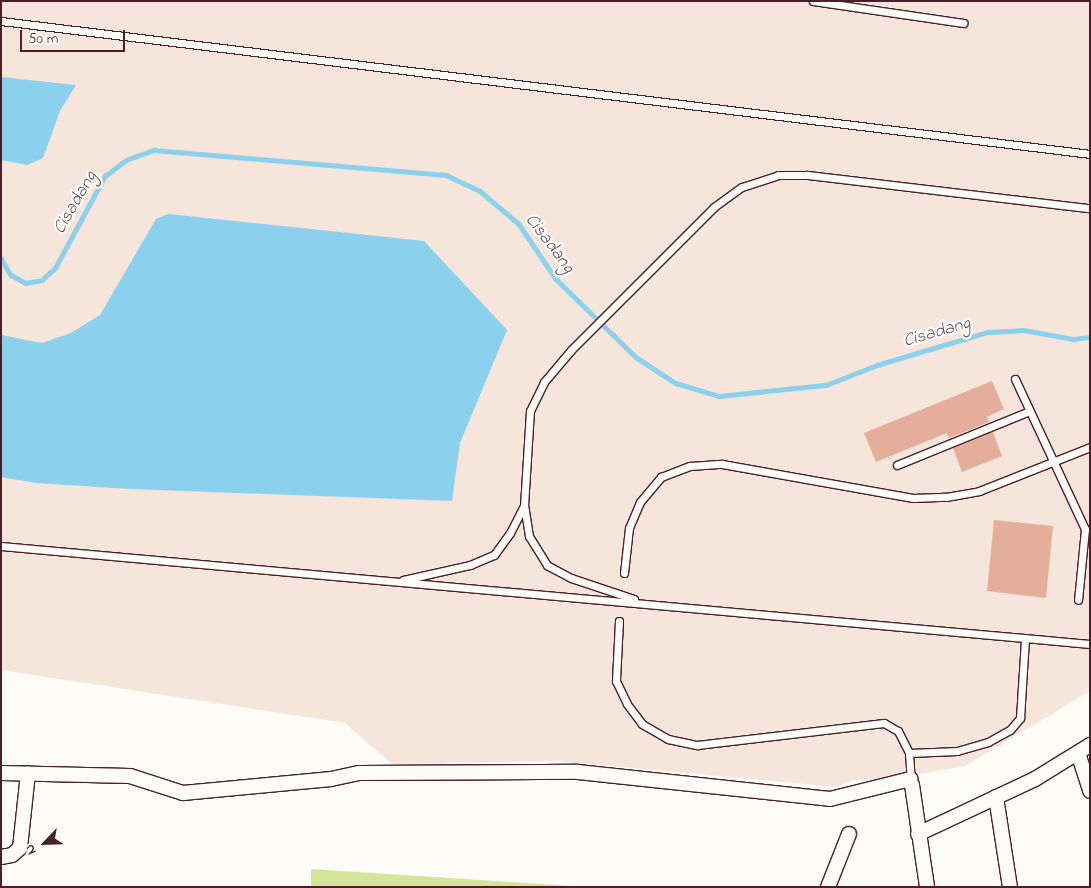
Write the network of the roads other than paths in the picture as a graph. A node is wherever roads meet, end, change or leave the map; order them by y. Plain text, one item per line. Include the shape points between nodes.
1 (813, 1) edge
2 (1, 20) edge
3 (963, 23) dead end
4 (1090, 154) edge
5 (1090, 208) edge
6 (1015, 379) dead end
7 (1029, 411) junction
8 (1090, 447) edge
9 (1052, 462) junction
10 (897, 465) dead end
11 (524, 506) junction
12 (1, 546) edge
13 (624, 573) dead end
14 (397, 582) junction
15 (1078, 600) dead end
16 (646, 603) junction
17 (619, 621) dead end
18 (1025, 638) junction
19 (1090, 644) edge
20 (1084, 749) edge
21 (910, 753) junction
22 (1, 773) edge
23 (28, 773) junction
24 (911, 782) junction
25 (1090, 791) edge
26 (996, 797) junction
27 (849, 834) dead end
28 (918, 834) junction
29 (1, 858) edge
30 (828, 887) edge
31 (926, 887) edge
32 (1010, 887) edge

1 - 3 lane
2 - 4 lane
5 - 11 lane via 808,175 778,175 742,188 714,207 571,350 544,382 530,411
6 - 7 lane
7 - 9 lane
7 - 10 lane
8 - 9 lane
9 - 13 lane via 979,491 946,497 912,498 722,464 690,466 661,477 640,502 628,528
9 - 15 lane via 1085,529
11 - 14 lane via 494,555 470,565
11 - 16 lane via 529,536 547,565 571,578
12 - 14 lane
14 - 16 lane
16 - 18 lane
17 - 21 lane via 616,681 642,724 668,739 697,745 884,723 898,731
18 - 19 lane
18 - 21 lane via 1020,718 1010,730 988,742 958,751
20 - 25 street
20 - 26 street
21 - 24 lane
22 - 23 street
23 - 24 street via 130,776 183,793 332,779 359,773 578,772 830,799
23 - 29 street via 20,848
24 - 28 street
26 - 28 street
26 - 32 street
27 - 30 street
28 - 31 street

